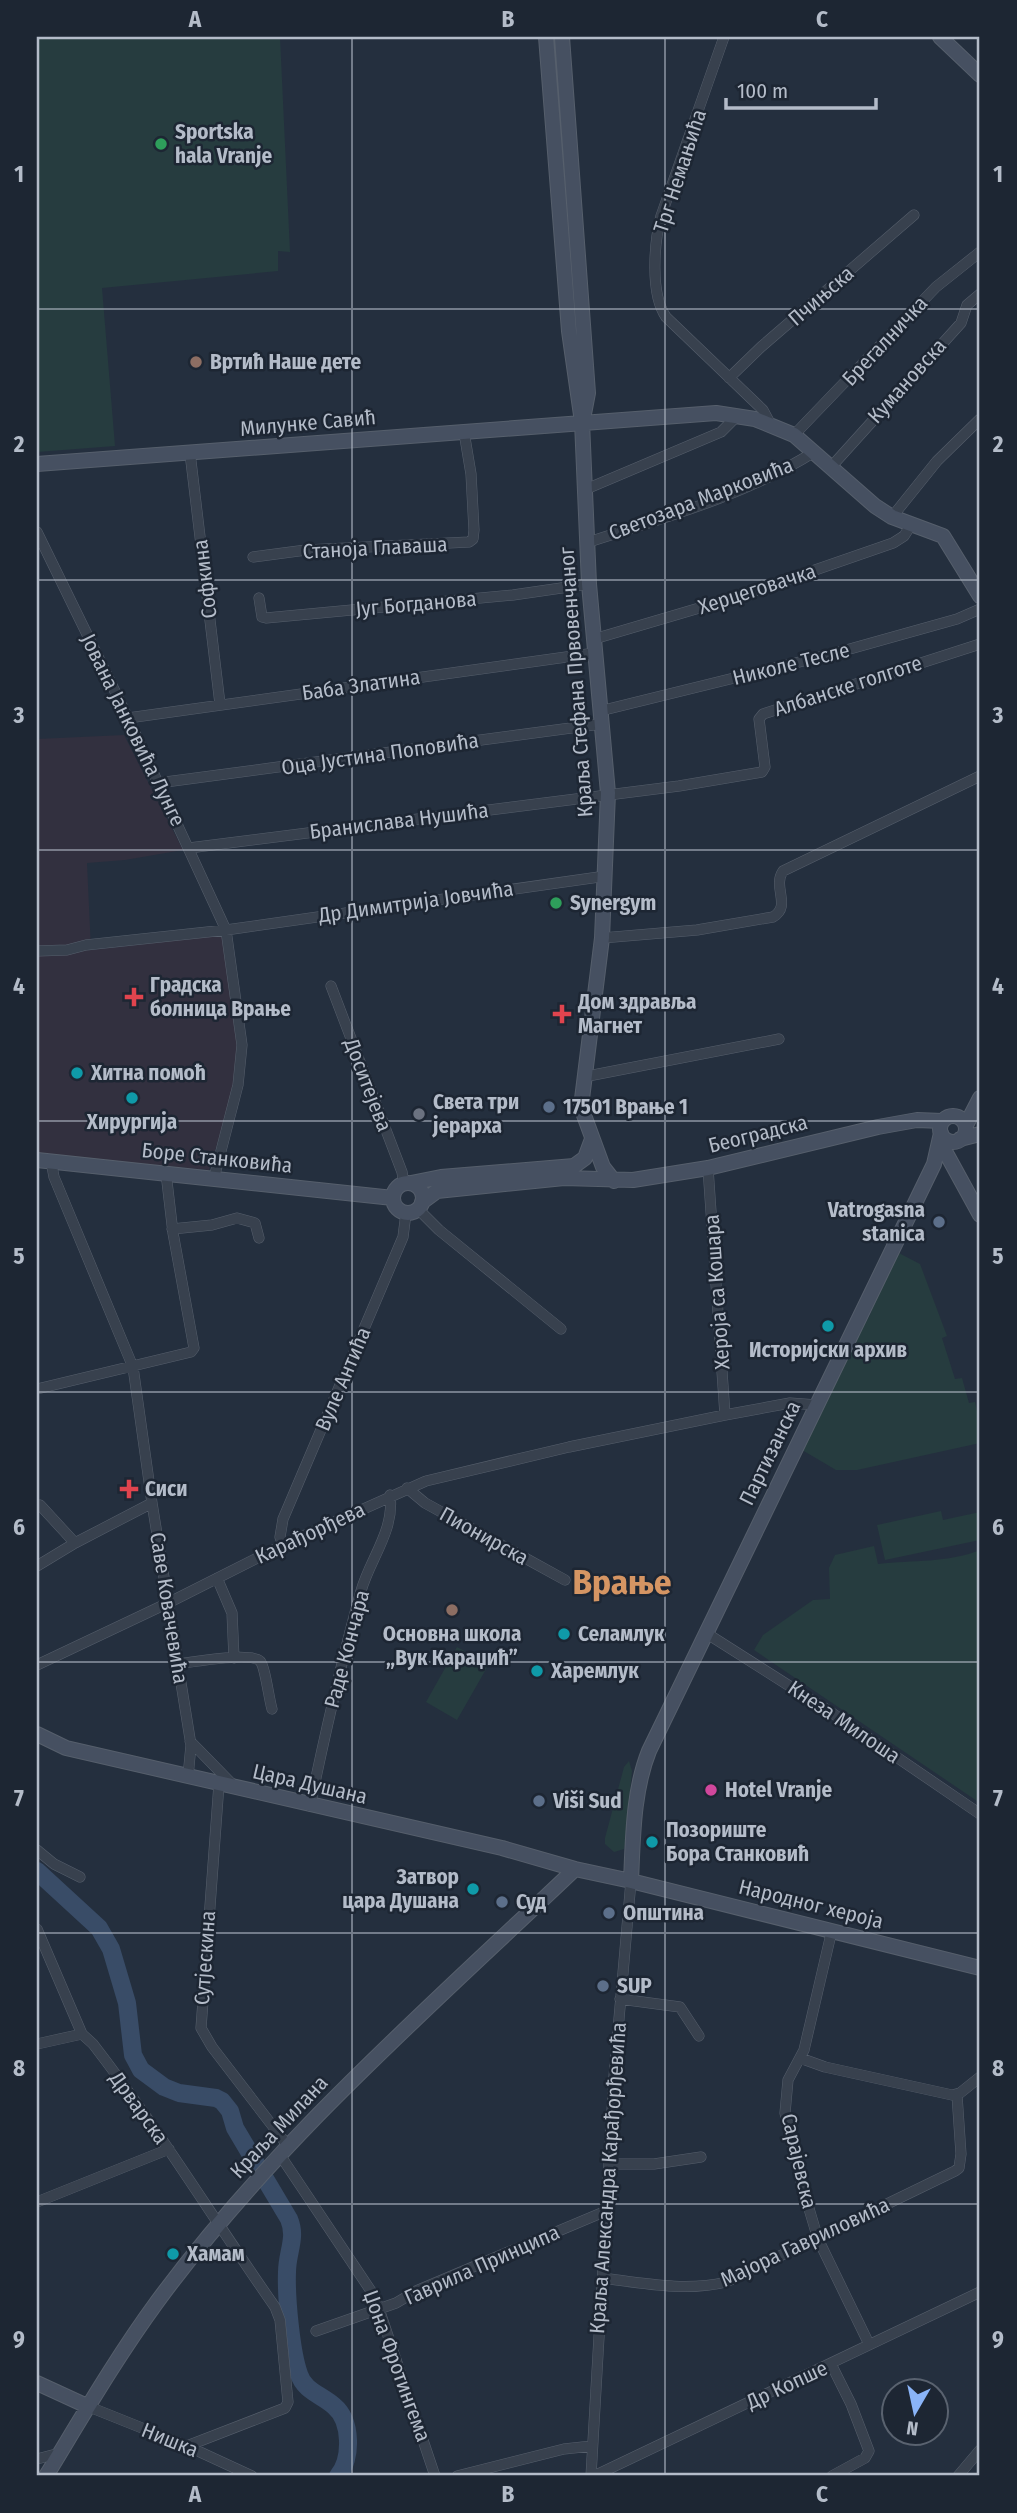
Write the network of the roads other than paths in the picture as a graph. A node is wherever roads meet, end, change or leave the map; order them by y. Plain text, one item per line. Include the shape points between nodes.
1 (546, 37) edge
2 (562, 37) edge
3 (724, 37) edge
4 (940, 37) edge
5 (980, 75) edge
6 (914, 215) dead end
7 (980, 252) edge
8 (980, 295) edge
9 (576, 330) junction
10 (729, 379) junction
11 (588, 393) junction
12 (737, 416) junction
13 (980, 419) edge
14 (615, 420) junction
15 (582, 422) junction
16 (770, 423) junction
17 (464, 432) junction
18 (794, 435) junction
19 (814, 452) junction
20 (190, 453) junction
21 (37, 464) edge
22 (831, 467) junction
23 (584, 490) junction
24 (891, 517) junction
25 (911, 525) junction
26 (37, 532) edge
27 (586, 543) junction
28 (253, 557) dead end
29 (975, 574) edge
30 (589, 584) junction
31 (980, 596) edge
32 (260, 598) dead end
33 (980, 609) edge
34 (980, 644) edge
35 (594, 646) junction
36 (220, 704) junction
37 (601, 717) junction
38 (128, 718) junction
39 (980, 776) edge
40 (158, 783) junction
41 (608, 793) junction
42 (190, 848) junction
43 (606, 876) junction
44 (226, 930) junction
45 (602, 938) junction
46 (37, 951) edge
47 (331, 986) dead end
48 (779, 1039) dead end
49 (583, 1077) junction
50 (977, 1103) edge
51 (961, 1130) edge
52 (593, 1139) junction
53 (946, 1153) junction
54 (44, 1161) edge
55 (934, 1164) junction
56 (708, 1168) junction
57 (166, 1173) junction
58 (214, 1178) junction
59 (614, 1181) junction
60 (408, 1184) junction
61 (393, 1198) junction
62 (415, 1208) junction
63 (980, 1215) edge
64 (172, 1229) junction
65 (259, 1238) dead end
66 (561, 1329) dead end
67 (133, 1367) junction
68 (37, 1389) edge
69 (817, 1405) junction
70 (725, 1415) junction
71 (407, 1488) junction
72 (390, 1495) junction
73 (152, 1503) junction
74 (40, 1505) dead end
75 (75, 1543) junction
76 (283, 1545) junction
77 (37, 1566) edge
78 (217, 1578) junction
79 (565, 1580) dead end
80 (168, 1603) junction
81 (706, 1633) junction
82 (234, 1658) junction
83 (178, 1664) junction
84 (37, 1665) edge
85 (272, 1709) dead end
86 (37, 1734) edge
87 (190, 1740) junction
88 (188, 1777) junction
89 (219, 1784) junction
90 (236, 1788) junction
91 (310, 1806) junction
92 (980, 1814) edge
93 (37, 1850) edge
94 (575, 1869) junction
95 (80, 1877) dead end
96 (631, 1881) junction
97 (37, 1929) edge
98 (832, 1930) junction
99 (980, 1968) edge
100 (620, 1999) junction
101 (82, 2034) junction
102 (699, 2036) dead end
103 (37, 2044) edge
104 (800, 2058) junction
105 (980, 2077) edge
106 (957, 2095) junction
107 (169, 2149) junction
108 (284, 2151) junction
109 (701, 2157) dead end
110 (609, 2164) junction
111 (38, 2200) edge
112 (606, 2211) junction
113 (218, 2225) junction
114 (818, 2239) junction
115 (602, 2278) junction
116 (980, 2292) edge
117 (380, 2308) junction
118 (316, 2331) dead end
119 (869, 2344) junction
120 (831, 2364) junction
121 (37, 2383) edge
122 (87, 2406) junction
123 (187, 2446) junction
124 (592, 2446) junction
125 (980, 2450) edge
126 (60, 2453) junction
127 (37, 2459) edge
128 (961, 2475) edge
129 (46, 2476) edge
130 (252, 2476) edge
131 (435, 2476) edge
132 (457, 2476) edge
133 (592, 2476) edge
134 (832, 2476) edge

1 - 9 street, Краља Стефана Првовенчаног
2 - 9 street, Краља Стефана Првовенчаног
3 - 10 street, Трг Немањића via 658,229 657,292 660,307
4 - 5 street
6 - 10 street, Пчињска
7 - 18 street, Брегалничка via 936,287
8 - 22 street, Кумановска via 967,305 961,323
9 - 11 street, Краља Стефана Првовенчаног
9 - 15 street, Краља Стефана Првовенчаног
10 - 16 street via 763,410
11 - 14 street via 596,409
11 - 15 street, Краља Стефана Првовенчаног
12 - 14 street, Милунке Савић via 716,413
12 - 16 street, Милунке Савић
12 - 23 street via 721,432
13 - 24 street via 937,461
14 - 15 street, Милунке Савић
15 - 17 street, Милунке Савић
15 - 23 street, Краља Стефана Првовенчаног
16 - 18 street, Милунке Савић
17 - 20 street, Милунке Савић
17 - 28 street, Станоја Главаша via 474,530 469,542
18 - 19 street, Милунке Савић
19 - 22 street, Милунке Савић
19 - 27 street, Светозара Марковића via 745,487
20 - 21 street, Милунке Савић
20 - 36 street, Софкина
22 - 24 street, Милунке Савић
23 - 27 street, Краља Стефана Првовенчаног
24 - 25 street, Милунке Савић
25 - 29 street, Милунке Савић via 943,536
25 - 35 street, Херцеговачка via 892,543
26 - 38 street, Јована Јанковића Лунге
27 - 30 street, Краља Стефана Првовенчаног
29 - 31 street, Милунке Савић
30 - 32 street, Југ Богданова via 266,618 260,612
30 - 35 street, Краља Стефана Првовенчаног
33 - 37 street, Николе Тесле
34 - 41 street, Албанске голготе via 763,714 759,719 762,772
35 - 36 street, Баба Златина
35 - 37 street, Краља Стефана Првовенчаног
36 - 38 street, Баба Златина
37 - 40 street, Оца Јустина Поповића
37 - 41 street, Краља Стефана Првовенчаног
38 - 40 street, Јована Јанковића Лунге
39 - 45 street via 783,871 779,880 782,910 773,917
40 - 42 street, Јована Јанковића Лунге
41 - 42 street, Бранислава Нушића
41 - 43 street, Краља Стефана Првовенчаног
42 - 44 street, Јована Јанковића Лунге
43 - 44 street, Др Димитрија Јовчића
43 - 45 street, Краља Стефана Првовенчаног
44 - 46 street, Др Димитрија Јовчића
44 - 58 street, Јована Јанковића Лунге via 242,1045 234,1104
45 - 49 street, Краља Стефана Првовенчаног
47 - 60 street, Доситејева
48 - 49 street
49 - 52 street, Краља Стефана Првовенчаног via 581,1107
50 - 51 street
51 - 53 street, Партизанска
51 - 55 street, Партизанска
51 - 56 street, Београдска via 917,1120
52 - 59 street, Краља Стефана Првовенчаног via 603,1167
52 - 60 street via 585,1158 574,1166
53 - 55 street, Партизанска
53 - 63 street
54 - 57 street, Боре Станковића
54 - 67 street, Саве Ковачевића
55 - 69 street, Партизанска
56 - 59 street, Београдска
56 - 70 street, Хероја са Кошара
57 - 58 street, Боре Станковића
57 - 64 street
58 - 61 street, Боре Станковића
59 - 62 street, Београдска via 582,1178 437,1191
60 - 61 street via 396,1189
60 - 62 street via 420,1189
61 - 62 street via 398,1210
62 - 66 street
62 - 76 street, Вуле Антића via 284,1519
64 - 65 street via 244,1218 256,1223
64 - 67 street via 194,1348
67 - 68 street
67 - 73 street, Саве Ковачевића
69 - 70 street, Карађорђева via 790,1403
69 - 81 street, Партизанска
70 - 71 street, Карађорђева
71 - 72 street, Карађорђева
71 - 79 street, Пионирска via 425,1503
72 - 76 street, Карађорђева
72 - 91 street, Раде Кончара via 390,1523 362,1587
73 - 75 street
73 - 80 street, Саве Ковачевића
74 - 75 street
75 - 77 street
76 - 78 street, Карађорђева
78 - 80 street, Карађорђева
78 - 82 street via 232,1613
80 - 83 street, Саве Ковачевића
80 - 84 street, Карађорђева
81 - 92 street, Кнеза Милоша
81 - 96 street, Партизанска via 645,1761
82 - 83 street
82 - 85 street via 262,1664
83 - 87 street, Саве Ковачевића
86 - 88 street, Цара Душана via 65,1748
87 - 88 street, Саве Ковачевића
87 - 90 street
88 - 89 street, Цара Душана
89 - 90 street, Цара Душана
89 - 108 street, Сутјескина via 201,2028
90 - 91 street, Цара Душана
91 - 94 street, Цара Душана via 502,1848
93 - 95 street
94 - 96 street, Цара Душана
94 - 108 street, Краља Милана via 358,2074
96 - 98 street, Народног хероја
96 - 100 street, Краља Александра Карађорђевића
97 - 101 street, Дрварска
98 - 99 street, Народног хероја
98 - 104 street, Сарајевска
100 - 102 street via 680,2007
100 - 110 street, Краља Александра Карађорђевића
101 - 103 street
101 - 107 street, Дрварска
104 - 106 street
104 - 114 street, Сарајевска via 788,2080 785,2113
105 - 106 street
106 - 114 street, Мајора Гавриловића via 959,2168
107 - 111 street
107 - 113 street, Дрварска
108 - 113 street, Краља Милана
108 - 117 street, Џона Фротингема
109 - 110 street
110 - 112 street, Краља Александра Карађорђевића
112 - 115 street, Краља Александра Карађорђевића
112 - 117 street, Гаврила Принципа
113 - 122 street, Краља Милана via 156,2303
113 - 123 street, Дрварска via 275,2307 288,2402 280,2411
114 - 115 street, Мајора Гавриловића via 714,2285 673,2286
114 - 119 street, Сарајевска
115 - 124 street, Краља Александра Карађорђевића
116 - 119 street, Др Копше
117 - 118 street, Гаврила Принципа
117 - 131 street, Џона Фротингема
119 - 120 street, Др Копше
120 - 133 street, Др Копше
120 - 134 street via 869,2451 866,2458
121 - 122 street
122 - 123 street, Нишка
122 - 126 street, Краља Милана
123 - 130 street, Нишка
124 - 132 street
124 - 133 street, Краља Александра Карађорђевића
125 - 128 street
126 - 127 street
126 - 129 street, Краља Милана

